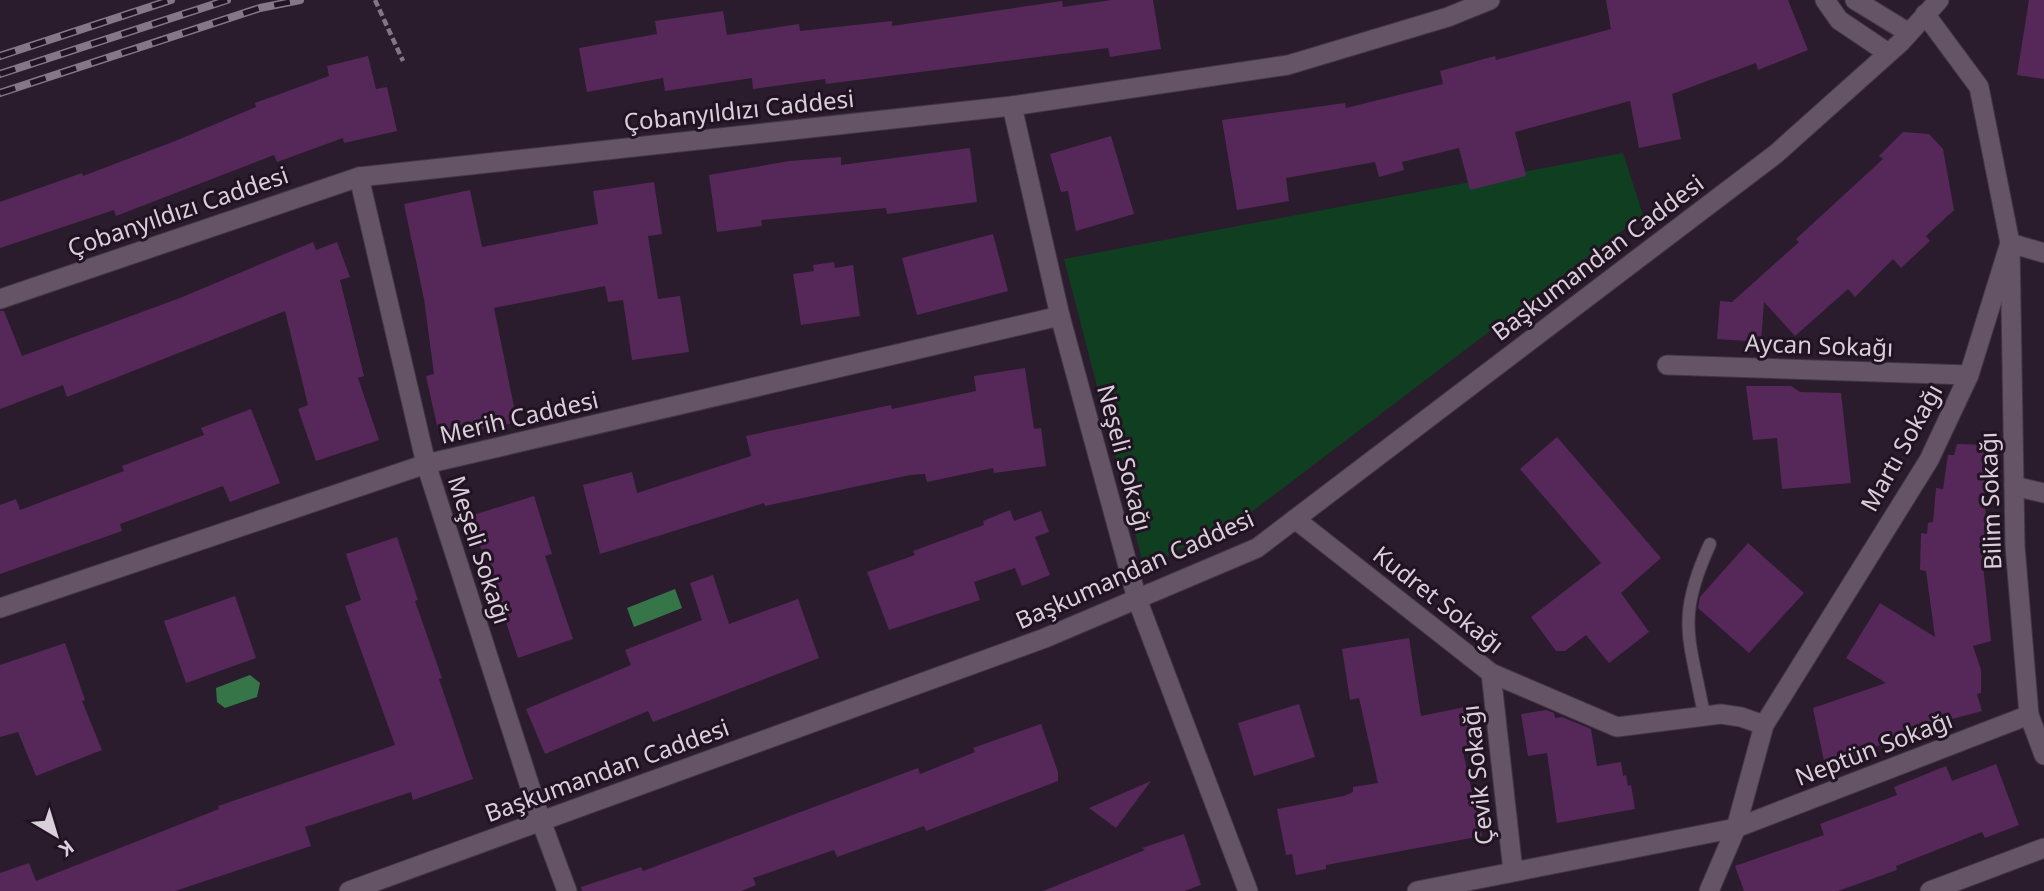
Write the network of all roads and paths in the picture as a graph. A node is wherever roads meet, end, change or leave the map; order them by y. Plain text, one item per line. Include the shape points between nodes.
1 (375, 0) edge
2 (1490, 0) edge
3 (1825, 0) edge
4 (1855, 0) edge
5 (1932, 7) edge
6 (1909, 33) junction
7 (1888, 53) junction
8 (403, 61) dead end
9 (1012, 106) junction
10 (359, 177) junction
11 (2010, 243) junction
12 (2044, 253) edge
13 (0, 299) edge
14 (1060, 316) junction
15 (1667, 365) dead end
16 (1969, 375) junction
17 (426, 464) junction
18 (2014, 486) junction
19 (2044, 493) edge
20 (1295, 519) junction
21 (1710, 544) dead end
22 (1137, 599) junction
23 (0, 608) edge
24 (1491, 673) junction
25 (1704, 715) junction
26 (2029, 715) junction
27 (1764, 725) junction
28 (2044, 755) edge
29 (541, 821) junction
30 (1736, 828) junction
31 (2044, 848) edge
32 (1513, 871) junction
33 (348, 891) edge
34 (567, 891) edge
35 (1248, 891) edge
36 (1417, 891) edge
37 (1709, 891) edge
38 (1930, 891) edge

1 - 8 path
2 - 9 street, Çobanyıldızı Caddesi via 1288,65
3 - 7 street via 1839,20
4 - 6 street
5 - 6 street, Başkumandan Caddesi
5 - 11 street, Martı Sokağı via 1979,87
6 - 7 street, Başkumandan Caddesi
7 - 20 street, Başkumandan Caddesi via 1777,153
9 - 10 street, Çobanyıldızı Caddesi
9 - 14 street, Neşeli Sokağı
10 - 13 street, Çobanyıldızı Caddesi
10 - 17 street, Meşeli Sokağı
11 - 12 street
11 - 16 street, Martı Sokağı
11 - 18 street, Bilim Sokağı
14 - 17 street, Merih Caddesi
14 - 22 street, Neşeli Sokağı
15 - 16 street, Aycan Sokağı
16 - 27 street, Martı Sokağı via 1930,460
17 - 23 street, Merih Caddesi
17 - 29 street, Meşeli Sokağı
18 - 19 street
18 - 26 street, Bilim Sokağı
20 - 22 street, Başkumandan Caddesi via 1257,548
20 - 24 street, Kudret Sokağı
21 - 25 lane via 1687,617
22 - 29 street, Başkumandan Caddesi via 1045,638
22 - 35 street, Neşeli Sokağı
24 - 25 street, Kudret Sokağı via 1617,726
24 - 32 street, Çevik Sokağı
25 - 27 street, Kudret Sokağı via 1741,717
26 - 28 street, Bilim Sokağı
26 - 30 street, Neptün Sokağı
27 - 30 street, Martı Sokağı
29 - 33 street, Başkumandan Caddesi
29 - 34 street, Meşeli Sokağı
30 - 32 street, Neptün Sokağı
30 - 37 street, Martı Sokağı
31 - 38 street
32 - 36 street, Neptün Sokağı

